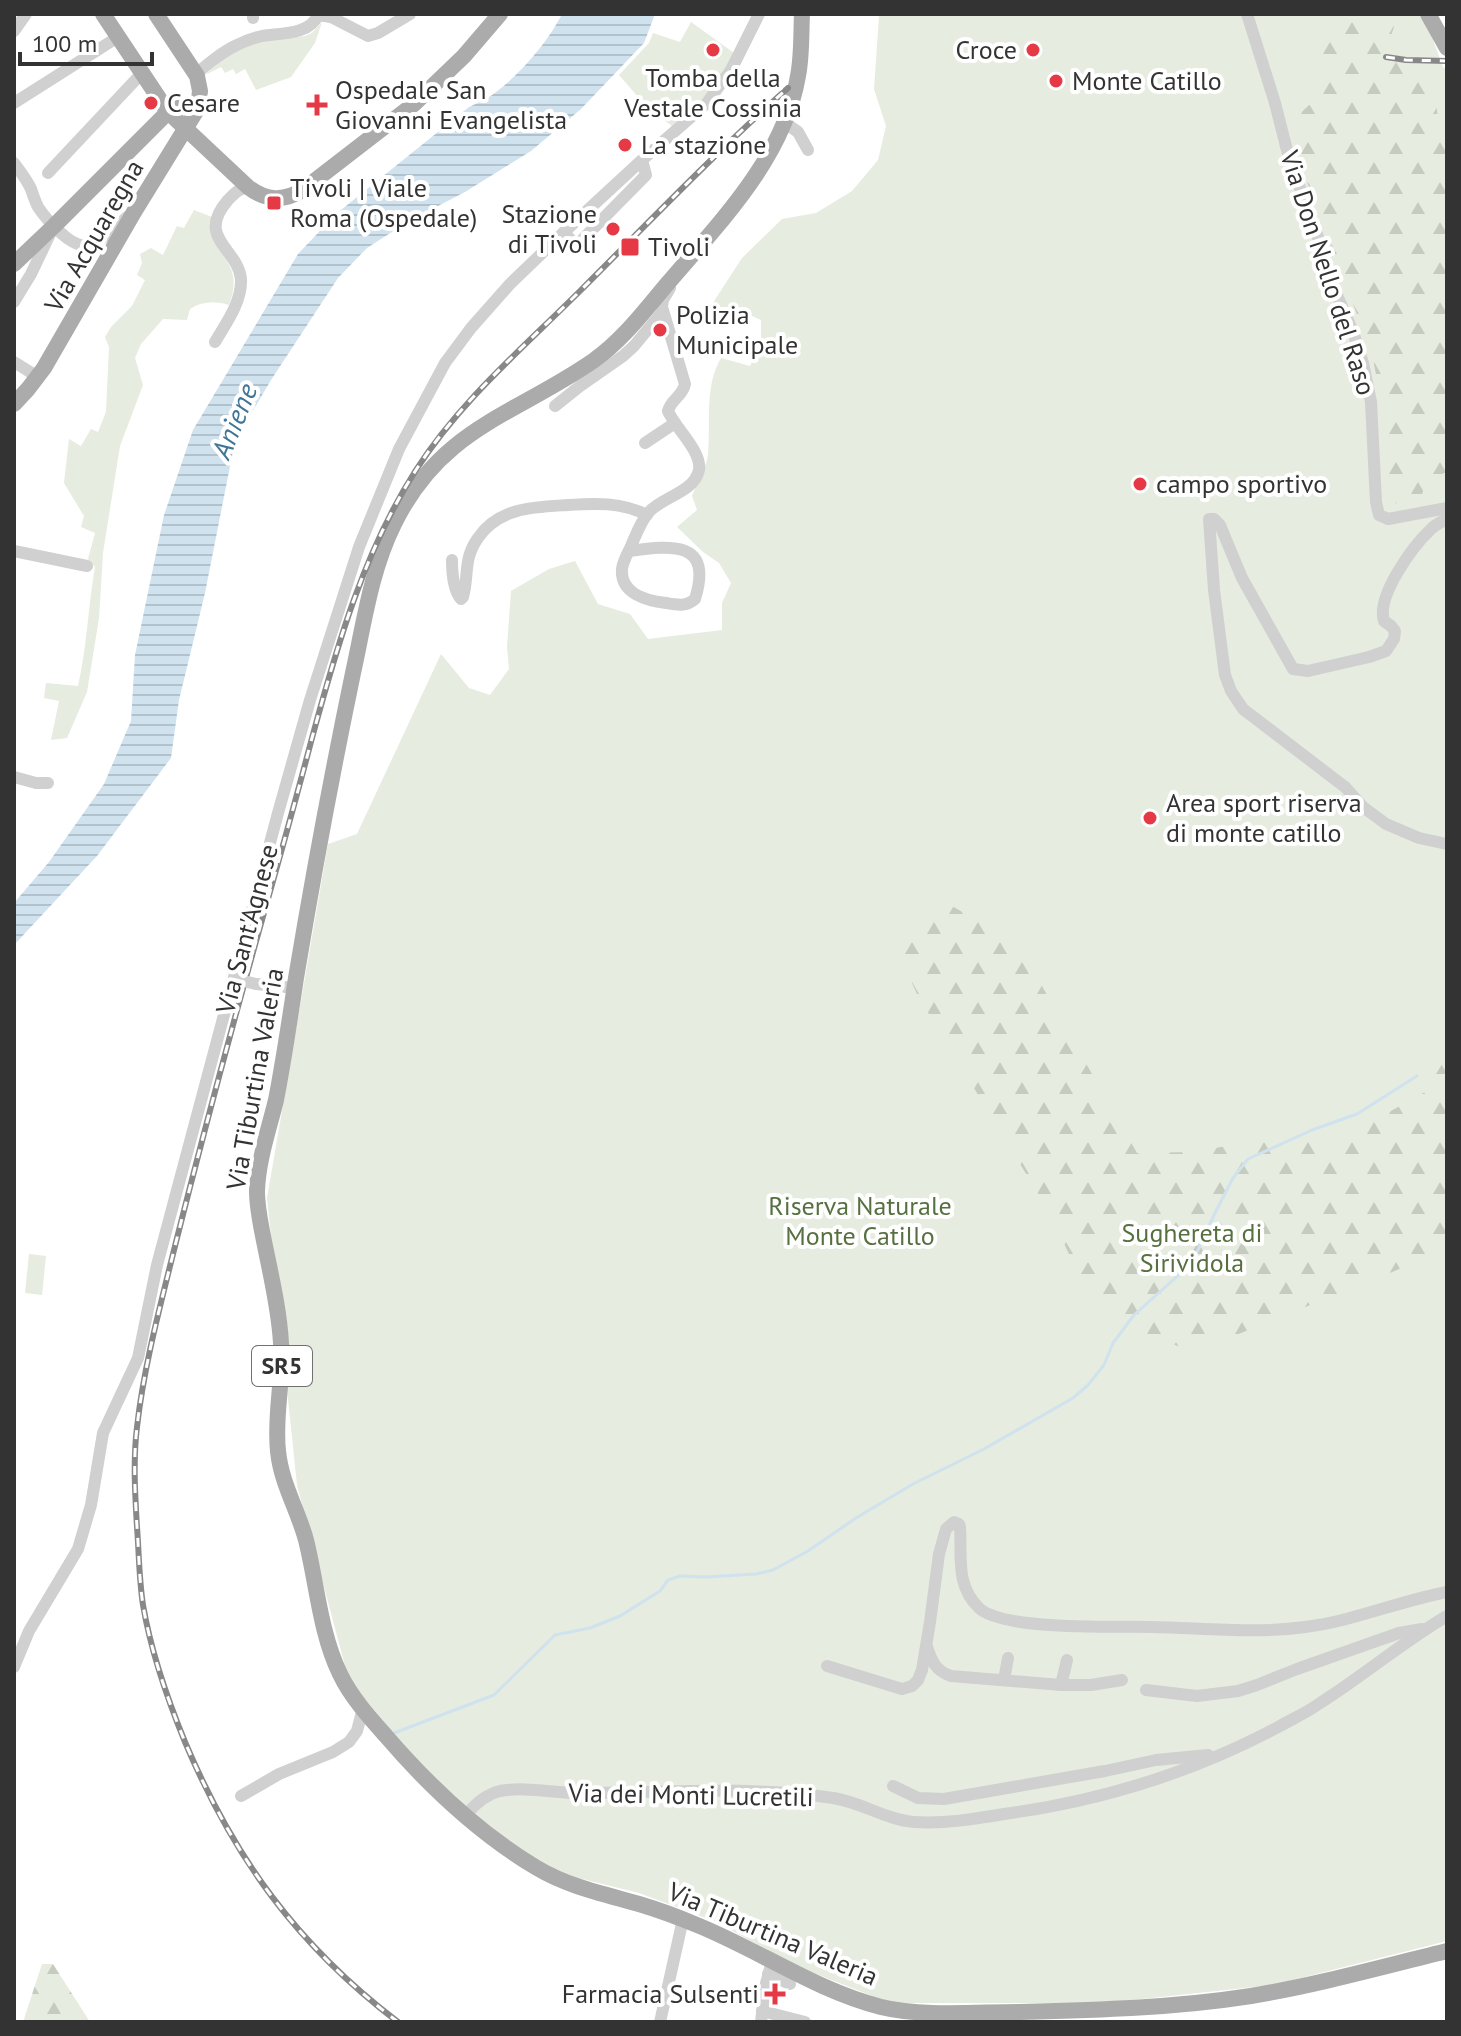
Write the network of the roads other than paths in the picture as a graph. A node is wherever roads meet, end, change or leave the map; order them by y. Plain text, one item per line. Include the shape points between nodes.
1 (26, 14) edge
2 (103, 14) edge
3 (156, 14) edge
4 (410, 14) edge
5 (500, 14) edge
6 (759, 14) edge
7 (802, 14) edge
8 (1247, 14) edge
9 (1428, 14) edge
10 (326, 15) edge
11 (14, 31) edge
12 (118, 37) junction
13 (1447, 48) edge
14 (142, 73) junction
15 (198, 79) junction
16 (14, 103) edge
17 (198, 108) junction
18 (168, 112) junction
19 (784, 122) junction
20 (185, 129) junction
21 (808, 150) dead end
22 (14, 163) edge
23 (48, 173) dead end
24 (29, 185) junction
25 (242, 185) junction
26 (14, 190) edge
27 (134, 212) junction
28 (54, 226) junction
29 (689, 259) junction
30 (14, 264) edge
31 (14, 302) edge
32 (663, 311) junction
33 (215, 342) dead end
34 (14, 362) edge
35 (38, 377) junction
36 (14, 404) edge
37 (555, 406) dead end
38 (675, 423) junction
39 (645, 443) dead end
40 (1447, 508) edge
41 (647, 515) junction
42 (1447, 519) edge
43 (14, 551) edge
44 (629, 551) junction
45 (452, 560) dead end
46 (87, 566) dead end
47 (14, 777) edge
48 (48, 783) dead end
49 (1447, 844) edge
50 (234, 979) junction
51 (295, 988) junction
52 (1447, 1592) edge
53 (1447, 1616) edge
54 (1425, 1629) junction
55 (926, 1644) junction
56 (1008, 1658) dead end
57 (1067, 1660) dead end
58 (827, 1666) dead end
59 (14, 1667) edge
60 (1004, 1680) junction
61 (1122, 1680) dead end
62 (1061, 1685) junction
63 (1146, 1690) dead end
64 (363, 1708) junction
65 (1219, 1756) junction
66 (893, 1786) dead end
67 (241, 1796) dead end
68 (466, 1815) junction
69 (683, 1919) junction
70 (1447, 1951) edge
71 (770, 1967) junction
72 (790, 1984) dead end
73 (761, 2017) edge
74 (1036, 2017) edge
75 (660, 2022) edge
76 (805, 2022) edge

1 - 11 street
2 - 12 main road
3 - 15 main road
4 - 10 street via 368,36
5 - 25 main road via 414,104 304,189 276,199
6 - 50 street, Via Sant'Agnese via 710,99 642,160 646,175 576,246 564,232 510,284 457,345 431,386 399,449 340,603
7 - 19 main road, Via Tiburtina Valeria / SR5 via 797,82
8 - 40 street, Via Don Nello del Raso via 1289,158 1363,363 1379,515 1388,519
9 - 13 main road
10 - 15 street via 306,28 229,48
12 - 14 main road
12 - 16 street
14 - 18 main road
14 - 23 street
15 - 17 main road
17 - 18 main road via 186,105
17 - 20 main road, Via Acquaregna
18 - 20 main road
18 - 28 main road
19 - 21 street via 798,132
19 - 29 main road, Via Tiburtina Valeria / SR5 via 751,184
20 - 25 main road
20 - 27 main road, Via Acquaregna
22 - 24 street
24 - 26 street
24 - 28 street
25 - 33 street via 217,216 218,236 241,278 236,304
27 - 28 street via 86,245 74,243
27 - 35 main road, Via Acquaregna
28 - 30 main road
28 - 31 street
29 - 32 street via 665,297
29 - 51 main road, Via Tiburtina Valeria / SR5 via 605,352 470,434 433,465 403,506 379,559 369,599
32 - 37 street via 623,356
32 - 38 street via 685,384 668,409
34 - 35 street
35 - 36 main road, Via Acquaregna
38 - 39 street
38 - 41 street via 696,456 698,473
41 - 44 street
41 - 45 street via 591,503 534,506 503,516 474,544 461,599
42 - 49 street via 1433,526 1402,564 1383,604 1384,621 1395,631 1386,651 1308,671 1293,669 1242,578 1220,525 1209,519 1225,675 1243,709 1386,824
43 - 46 street
44 - 44 street via 661,548 691,553 699,568 695,599 678,605 638,596 623,574
47 - 48 street
50 - 51 street, bridge
50 - 59 street, Via Sant'Agnese via 157,1265 138,1358 103,1433 81,1541
51 - 64 main road, Via Tiburtina Valeria / SR5 via 257,1190 282,1349 277,1449 308,1547 332,1655
52 - 55 street via 1290,1629 1038,1624 990,1615 970,1598 961,1573 960,1527 954,1522 946,1529 938,1558
53 - 54 street, Via dei Monti Lucretili
54 - 63 street via 1399,1633 1238,1691 1197,1696
54 - 65 street, Via dei Monti Lucretili via 1317,1706
55 - 58 street via 918,1680 902,1689
55 - 60 street via 944,1674
56 - 60 street
57 - 62 street
60 - 62 street
61 - 62 street
64 - 67 street via 349,1742
64 - 68 main road, Via Tiburtina Valeria / SR5 via 411,1764
65 - 66 street via 1169,1758 944,1799 918,1798
65 - 68 street, Via dei Monti Lucretili via 1078,1802 949,1821 905,1821 833,1798 694,1790 503,1790 482,1799
68 - 69 main road, Via Tiburtina Valeria / SR5 via 551,1876
69 - 71 main road, Via Tiburtina Valeria / SR5
69 - 75 street
70 - 74 main road, Via Tiburtina Valeria / SR5 via 1238,1998
71 - 72 street
71 - 73 street
71 - 74 main road, Via Tiburtina Valeria / SR5 via 894,2010
73 - 76 street

